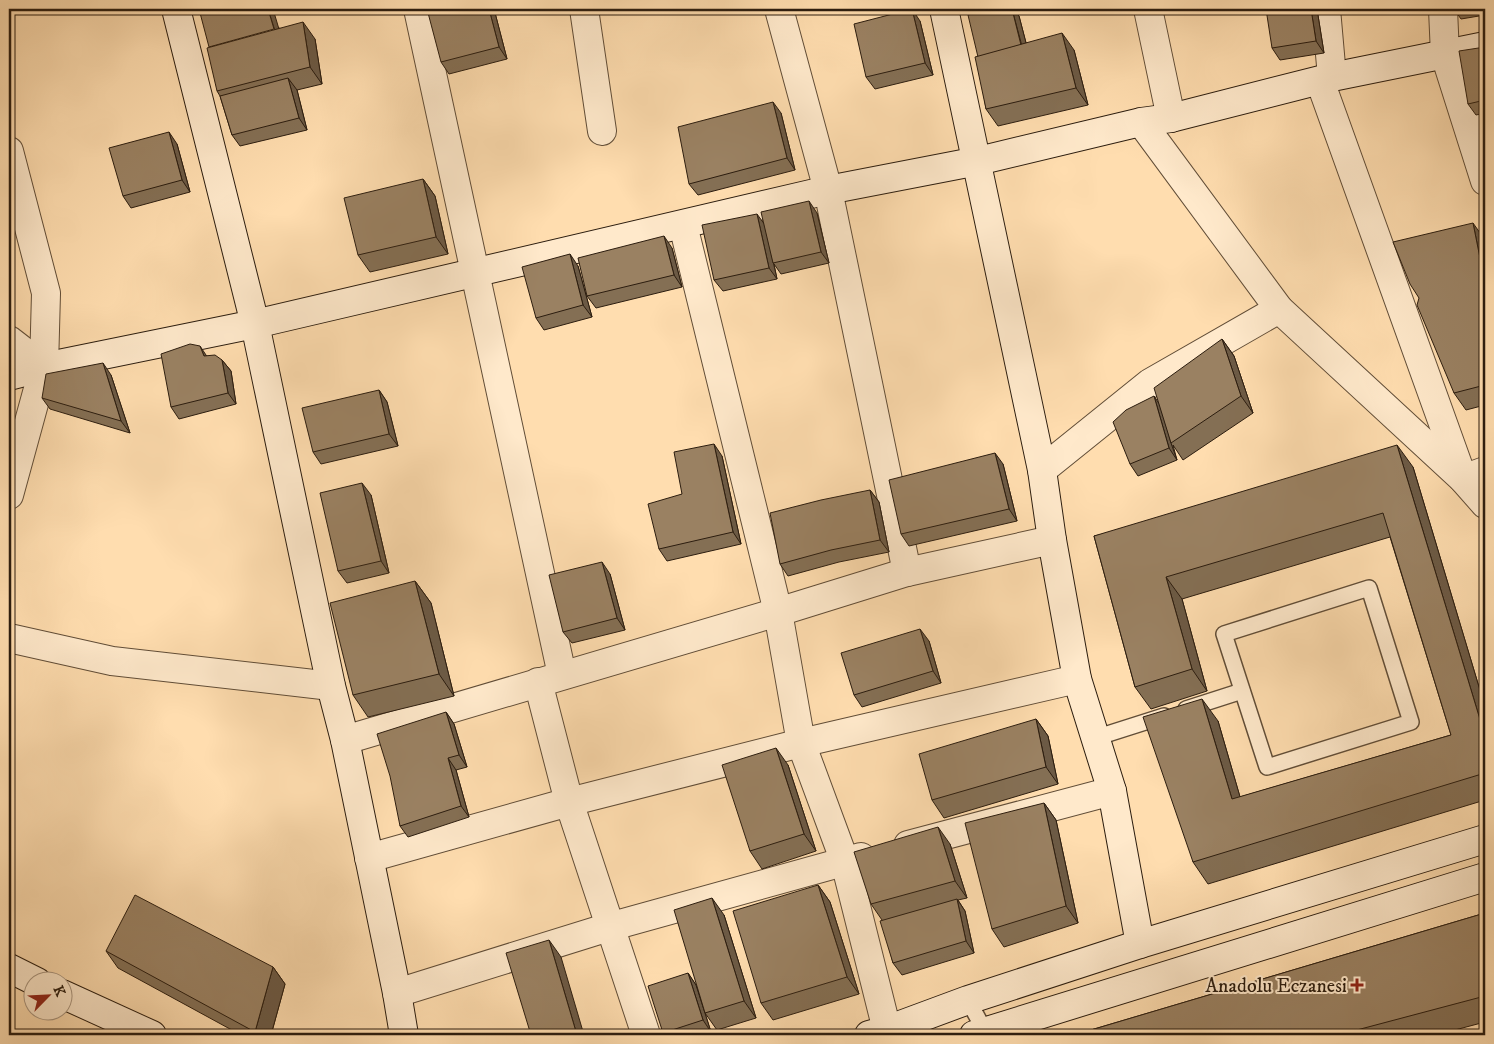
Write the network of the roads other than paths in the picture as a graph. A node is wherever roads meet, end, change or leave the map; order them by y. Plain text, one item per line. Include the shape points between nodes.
1 (176, 9) edge
2 (418, 9) edge
3 (584, 9) edge
4 (778, 9) edge
5 (944, 9) edge
6 (1148, 9) edge
7 (1326, 9) edge
8 (1443, 9) edge
9 (1485, 46) edge
10 (1445, 55) junction
11 (1326, 79) junction
12 (1171, 118) junction
13 (1141, 122) junction
14 (602, 131) dead end
15 (9, 151) edge
16 (978, 161) junction
17 (1485, 180) edge
18 (828, 190) junction
19 (9, 219) edge
20 (683, 225) junction
21 (475, 273) junction
22 (46, 293) junction
23 (1279, 308) junction
24 (255, 324) junction
25 (9, 340) edge
26 (44, 367) junction
27 (9, 376) edge
28 (1042, 470) junction
29 (1474, 475) edge
30 (9, 495) edge
31 (1485, 504) edge
32 (1052, 540) junction
33 (907, 572) junction
34 (778, 612) junction
35 (9, 638) edge
36 (550, 679) junction
37 (1077, 679) junction
38 (331, 686) junction
39 (1242, 691) junction
40 (1096, 738) junction
41 (345, 740) junction
42 (801, 743) junction
43 (1112, 791) junction
44 (569, 802) junction
45 (1485, 839) edge
46 (369, 858) junction
47 (845, 862) junction
48 (1485, 877) edge
49 (609, 927) junction
50 (1140, 944) junction
51 (9, 968) edge
52 (22, 974) edge
53 (398, 993) junction
54 (72, 999) edge
55 (968, 1000) junction
56 (881, 1034) edge
57 (982, 1034) edge
58 (152, 1035) edge
59 (404, 1035) edge
60 (646, 1035) edge

1 - 24 street
2 - 21 street
3 - 14 street
4 - 18 street
5 - 16 street
6 - 12 street
7 - 11 street
8 - 10 street
9 - 10 street
10 - 11 street
10 - 17 street
11 - 12 street
11 - 29 street
12 - 13 street
13 - 16 street
13 - 23 street
15 - 22 street
16 - 18 street
16 - 28 street
18 - 20 street
18 - 33 street
19 - 22 street
20 - 21 street
20 - 34 street
21 - 24 street
21 - 36 street
22 - 26 street
23 - 28 street via 1150,383
23 - 29 street
24 - 26 street
24 - 38 street
25 - 26 street
26 - 27 street
26 - 30 street
28 - 32 street
29 - 31 street
32 - 33 street
32 - 37 street
33 - 34 street
34 - 36 street
34 - 42 street
35 - 38 street via 112,661
36 - 41 street
36 - 44 street
37 - 40 street
37 - 42 street
38 - 41 street
39 - 39 lane via 1266,767 1411,722 1368,588 1224,634
39 - 40 lane
40 - 43 street
41 - 46 street
42 - 44 street
42 - 47 street
43 - 47 street
43 - 50 street
44 - 46 street
44 - 49 street
45 - 50 street
46 - 53 street
47 - 49 street
47 - 56 street
48 - 57 street
49 - 53 street
49 - 60 street
50 - 55 street
51 - 52 street
53 - 59 street
54 - 58 street
55 - 56 street
55 - 57 lane

